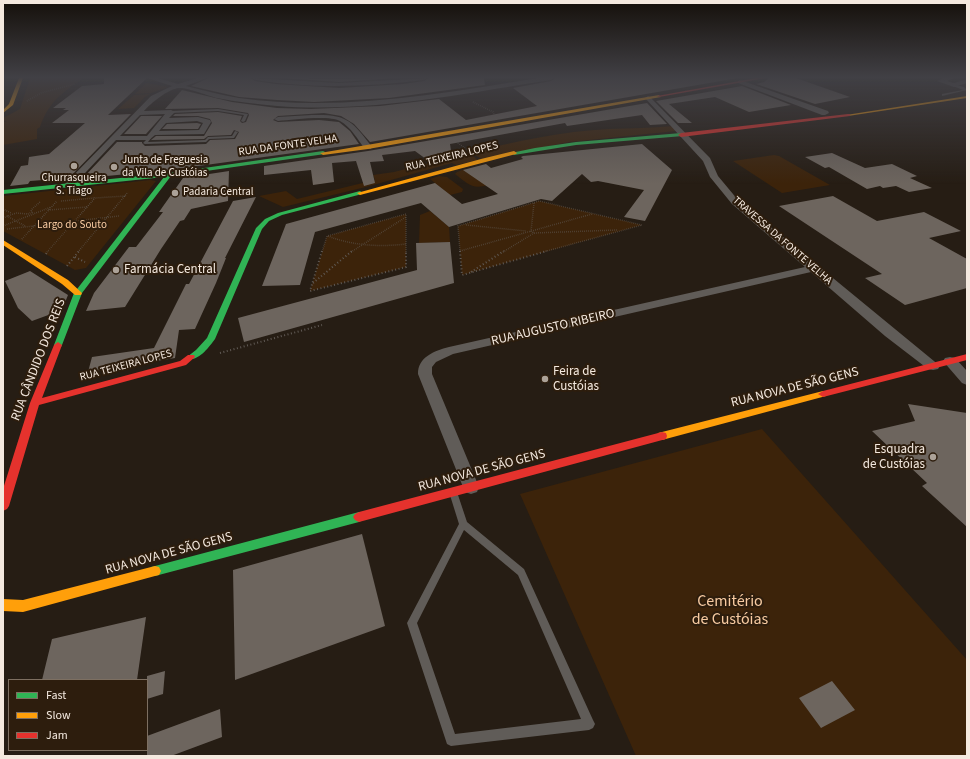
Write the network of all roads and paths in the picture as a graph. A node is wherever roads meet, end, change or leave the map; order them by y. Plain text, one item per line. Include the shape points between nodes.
1 (137, 113) edge
2 (170, 113) edge
3 (242, 113) edge
4 (325, 113) edge
5 (494, 113) edge
6 (561, 113) edge
7 (663, 113) edge
8 (859, 113) edge
9 (323, 118) junction
10 (278, 119) dead end
11 (164, 120) junction
12 (243, 121) dead end
13 (502, 124) junction
14 (236, 132) dead end
15 (444, 134) junction
16 (684, 134) junction
17 (151, 135) junction
18 (113, 138) junction
19 (368, 147) junction
20 (482, 160) junction
21 (170, 175) junction
22 (68, 186) junction
23 (131, 188) dead end
24 (3, 192) edge
25 (126, 196) junction
26 (57, 201) dead end
27 (35, 203) dead end
28 (534, 203) junction
29 (52, 206) junction
30 (87, 207) junction
31 (3, 209) edge
32 (48, 210) junction
33 (11, 213) junction
34 (30, 214) junction
35 (594, 214) junction
36 (7, 216) junction
37 (109, 217) junction
38 (406, 217) junction
39 (3, 218) edge
40 (17, 220) junction
41 (76, 221) junction
42 (463, 224) junction
43 (35, 225) junction
44 (26, 226) junction
45 (3, 229) edge
46 (623, 230) junction
47 (530, 231) junction
48 (534, 233) junction
49 (9, 234) dead end
50 (328, 236) junction
51 (3, 242) edge
52 (27, 244) dead end
53 (364, 244) junction
54 (406, 244) junction
55 (460, 251) junction
56 (51, 257) dead end
57 (75, 257) junction
58 (62, 263) dead end
59 (89, 264) dead end
60 (67, 266) junction
61 (71, 268) dead end
62 (812, 268) junction
63 (93, 274) junction
64 (467, 274) junction
65 (65, 282) junction
66 (313, 283) junction
67 (78, 293) junction
68 (322, 325) dead end
69 (214, 354) dead end
70 (967, 357) edge
71 (950, 362) junction
72 (934, 366) junction
73 (967, 380) edge
74 (35, 404) junction
75 (471, 487) junction
76 (453, 492) junction
77 (3, 506) edge
78 (463, 524) junction
79 (3, 605) edge

1 - 18 street
2 - 11 street
3 - 12 lane via 246,114
4 - 9 street
5 - 13 path
6 - 13 street, RUA DA FONTE VELHA
7 - 16 street, TRAVESSA DA FONTE VELHA
8 - 16 street, RUA TEIXEIRA LOPES
9 - 10 street
9 - 19 street via 341,119 352,127
11 - 17 street
11 - 17 street via 198,119 207,122 201,132
13 - 15 street, RUA DA FONTE VELHA
14 - 17 lane via 233,137 208,138 206,141 145,143
15 - 19 street, RUA DA FONTE VELHA
15 - 20 path
16 - 20 street, RUA TEIXEIRA LOPES via 539,148
16 - 62 street, TRAVESSA DA FONTE VELHA via 707,160 714,177 735,202
17 - 18 street
18 - 22 street
19 - 21 street, RUA DA FONTE VELHA
20 - 74 street, RUA TEIXEIRA LOPES via 280,214 267,220 259,228 211,339 199,352 183,363
21 - 22 street
21 - 63 street
22 - 24 street
23 - 25 path
25 - 30 path via 95,198
25 - 37 path
26 - 29 path
27 - 34 path via 41,202 30,210
28 - 35 path via 540,201
28 - 42 path
28 - 47 path
29 - 32 path
29 - 34 path
30 - 32 path
30 - 41 path
31 - 33 path
32 - 43 path
33 - 34 path via 21,211
33 - 36 path
34 - 40 path
35 - 46 path via 642,225
35 - 47 path
36 - 39 path
36 - 40 path
37 - 41 path
37 - 57 path
38 - 50 path via 406,214
38 - 53 path
38 - 54 path
40 - 44 path
40 - 45 path
41 - 43 path
41 - 56 path via 46,254
42 - 47 path
42 - 55 path via 458,226
43 - 44 path
43 - 52 path via 21,240
44 - 45 path
45 - 49 path
46 - 48 path
46 - 64 path
47 - 48 path
47 - 55 path
48 - 64 path
50 - 53 path via 343,242
50 - 66 path
51 - 65 street
53 - 54 path
53 - 66 path
54 - 66 path via 406,267 310,291
55 - 64 path via 462,276
57 - 59 path
57 - 60 path
58 - 60 path
60 - 61 path
62 - 72 street, TRAVESSA DA FONTE VELHA
62 - 75 street, RUA AUGUSTO RIBEIRO via 449,351 431,359 425,366 425,374
63 - 65 street via 75,282
63 - 67 street
65 - 67 street
67 - 74 street, RUA CÂNDIDO DOS REIS
68 - 69 path
70 - 71 street, RUA NOVA DE SÃO GENS
71 - 72 street, RUA NOVA DE SÃO GENS
71 - 73 street
72 - 75 street, RUA NOVA DE SÃO GENS via 776,405
74 - 77 street, RUA CÂNDIDO DOS REIS
75 - 76 street, RUA NOVA DE SÃO GENS
76 - 78 lane
76 - 79 street, RUA NOVA DE SÃO GENS via 23,606
78 - 78 lane via 522,572 589,724 451,740 412,623

